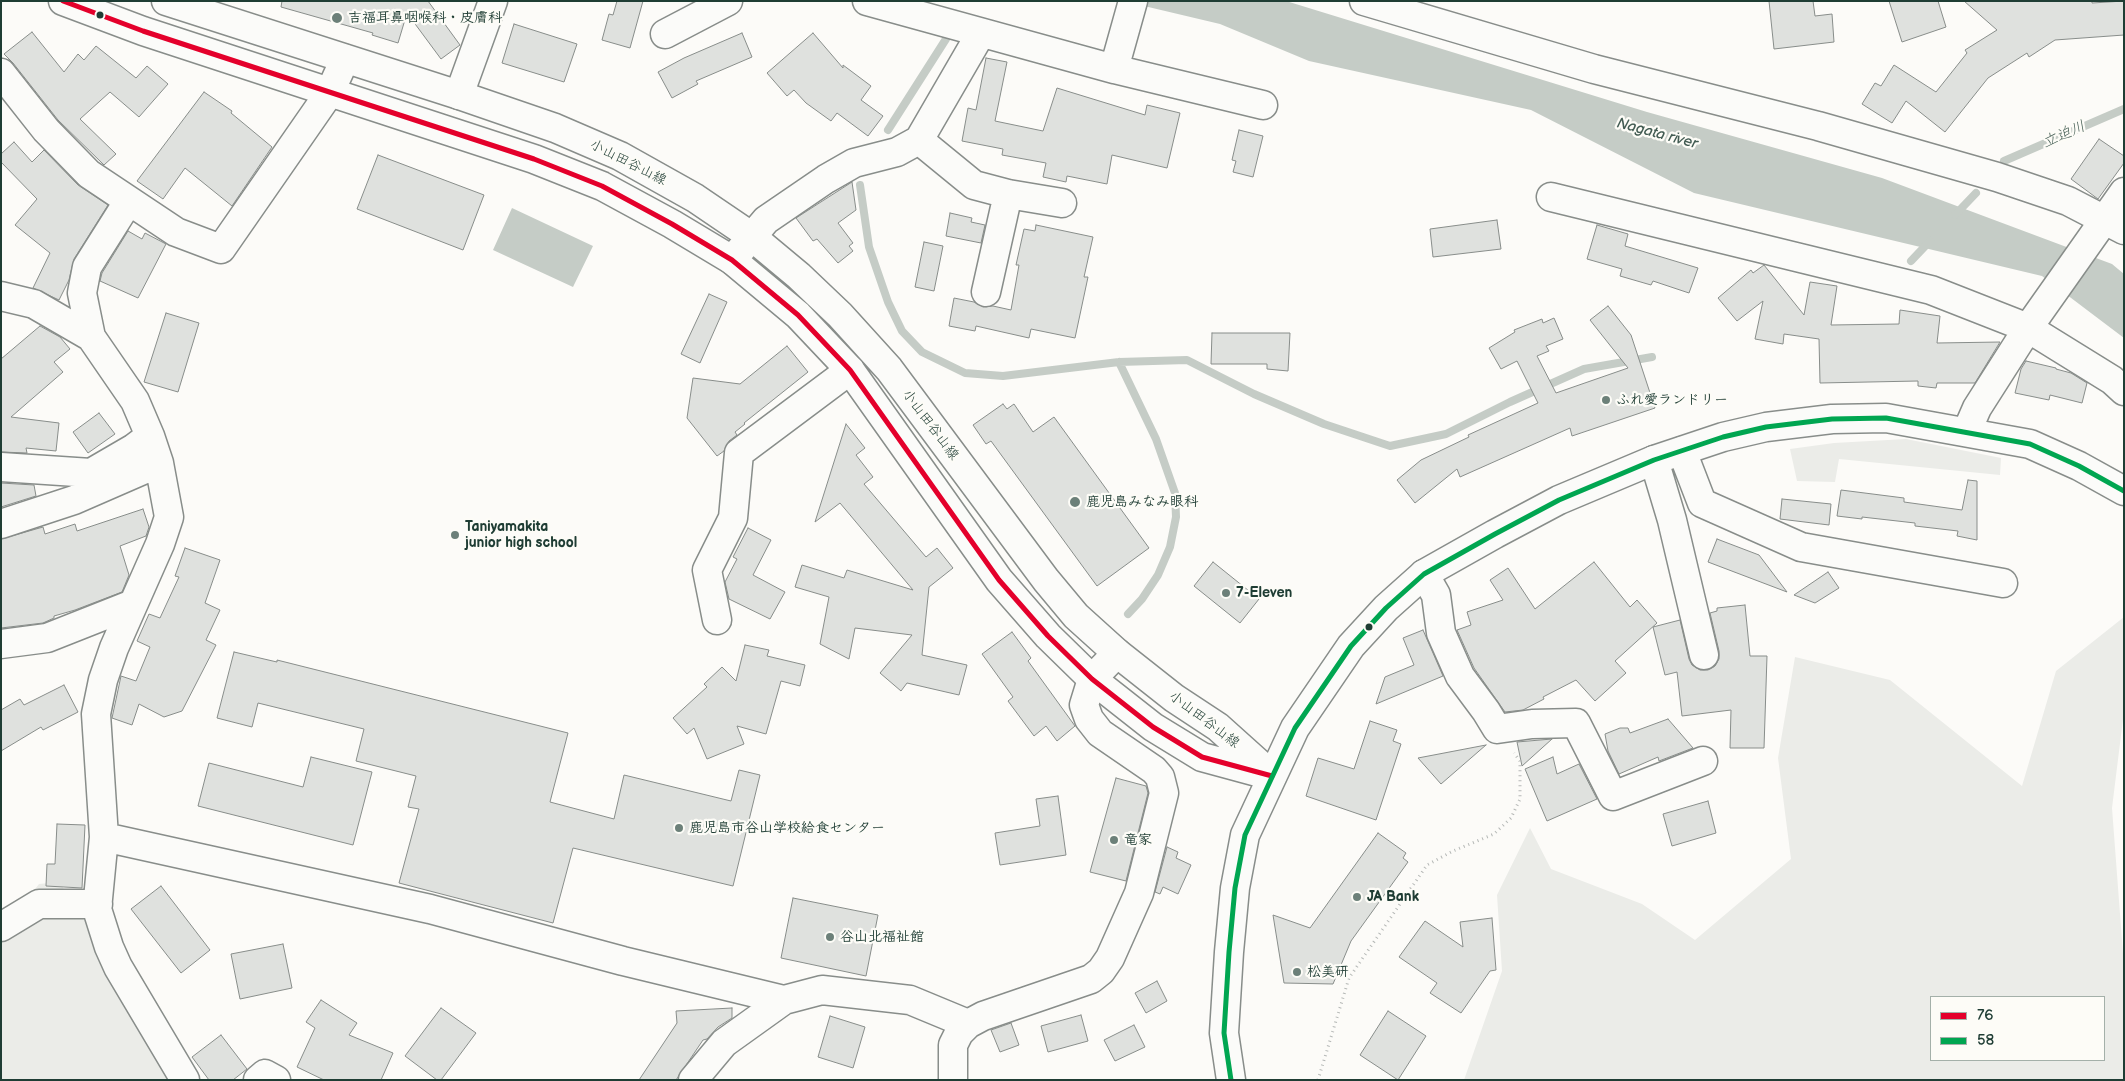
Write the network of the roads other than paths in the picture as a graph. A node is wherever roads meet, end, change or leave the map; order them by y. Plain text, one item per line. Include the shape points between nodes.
1 (63, 1) edge
2 (166, 1) edge
3 (493, 1) edge
4 (728, 1) edge
5 (867, 1) edge
6 (1133, 1) edge
7 (1364, 1) edge
8 (981, 33) junction
9 (665, 34) dead end
10 (345, 59) junction
11 (1114, 69) junction
12 (1, 73) edge
13 (330, 92) junction
14 (459, 95) junction
15 (1263, 105) dead end
16 (919, 140) junction
17 (2124, 192) edge
18 (1008, 194) junction
19 (1551, 197) dead end
20 (128, 202) junction
21 (1062, 203) dead end
22 (2114, 225) edge
23 (751, 236) junction
24 (732, 260) junction
25 (986, 292) dead end
26 (1, 296) edge
27 (2028, 328) junction
28 (92, 337) junction
29 (850, 370) junction
30 (2124, 391) edge
31 (1967, 431) junction
32 (150, 436) junction
33 (1682, 451) junction
34 (1654, 460) junction
35 (159, 463) junction
36 (1, 467) edge
37 (2124, 491) edge
38 (1, 524) edge
39 (1424, 574) junction
40 (2003, 583) dead end
41 (134, 604) junction
42 (717, 620) dead end
43 (1, 644) edge
44 (1117, 653) junction
45 (1704, 655) dead end
46 (1092, 679) junction
47 (1703, 761) dead end
48 (1272, 776) junction
49 (104, 837) junction
50 (98, 904) junction
51 (1, 927) edge
52 (784, 1000) junction
53 (968, 1024) junction
54 (185, 1080) edge
55 (258, 1080) edge
56 (276, 1080) edge
57 (693, 1080) edge
58 (953, 1080) edge
59 (1231, 1080) edge

1 - 13 street, 小山田谷山線
2 - 10 street, 小山田谷山線
3 - 14 street
4 - 9 street
5 - 8 street
6 - 11 street
7 - 22 street via 1594,69 1818,126 1997,177 2068,201
8 - 11 street
8 - 16 street
10 - 13 street
10 - 14 street, 小山田谷山線
11 - 15 street
12 - 20 street via 70,155 89,174
13 - 20 street via 221,249 176,232
13 - 24 street, 小山田谷山線 via 534,159 602,186
14 - 23 street, 小山田谷山線 via 555,128 620,156 695,198
16 - 18 street via 974,185
16 - 23 street via 897,152 854,163 826,179 766,220
17 - 22 street
18 - 21 street
18 - 25 street
19 - 27 street via 1931,290
20 - 28 street via 87,267 82,293
22 - 27 street
23 - 24 street
23 - 44 street, 小山田谷山線 via 799,276 889,369 1046,580 1076,616
24 - 29 street, 小山田谷山線 via 798,315
26 - 28 street via 34,304
27 - 30 street via 2112,380
27 - 31 street via 1977,408
28 - 32 street via 135,402
29 - 42 street via 739,453 733,518 707,570
29 - 46 street, 小山田谷山線 via 1000,580 1048,636
31 - 33 street via 1886,418 1832,419 1766,427
31 - 37 street via 2030,444
32 - 35 street
32 - 36 street via 91,473
33 - 34 street
33 - 40 street via 1702,503 1801,546
34 - 39 street via 1559,500
34 - 45 street via 1672,520
35 - 38 street via 74,500
35 - 41 street via 169,517
39 - 47 street via 1436,595 1441,633 1460,676 1497,729 1576,723 1613,796
39 - 48 street via 1351,646 1295,728
41 - 43 street via 47,638
41 - 49 street via 104,680 96,714
44 - 46 street
44 - 48 street, 小山田谷山線 via 1174,698 1218,727
46 - 48 street, 小山田谷山線 via 1153,727 1202,757
46 - 53 street via 1084,705 1089,719 1100,733 1154,770 1160,777 1164,793 1139,893 1110,958 1096,975
48 - 59 street via 1245,835 1235,888 1224,1032
49 - 50 street
49 - 52 street via 430,909
50 - 51 street via 39,904
50 - 54 street via 109,947 118,966
52 - 53 street via 822,990 910,1000
52 - 57 street via 724,1043
53 - 58 street via 953,1045
55 - 56 street via 265,1074

